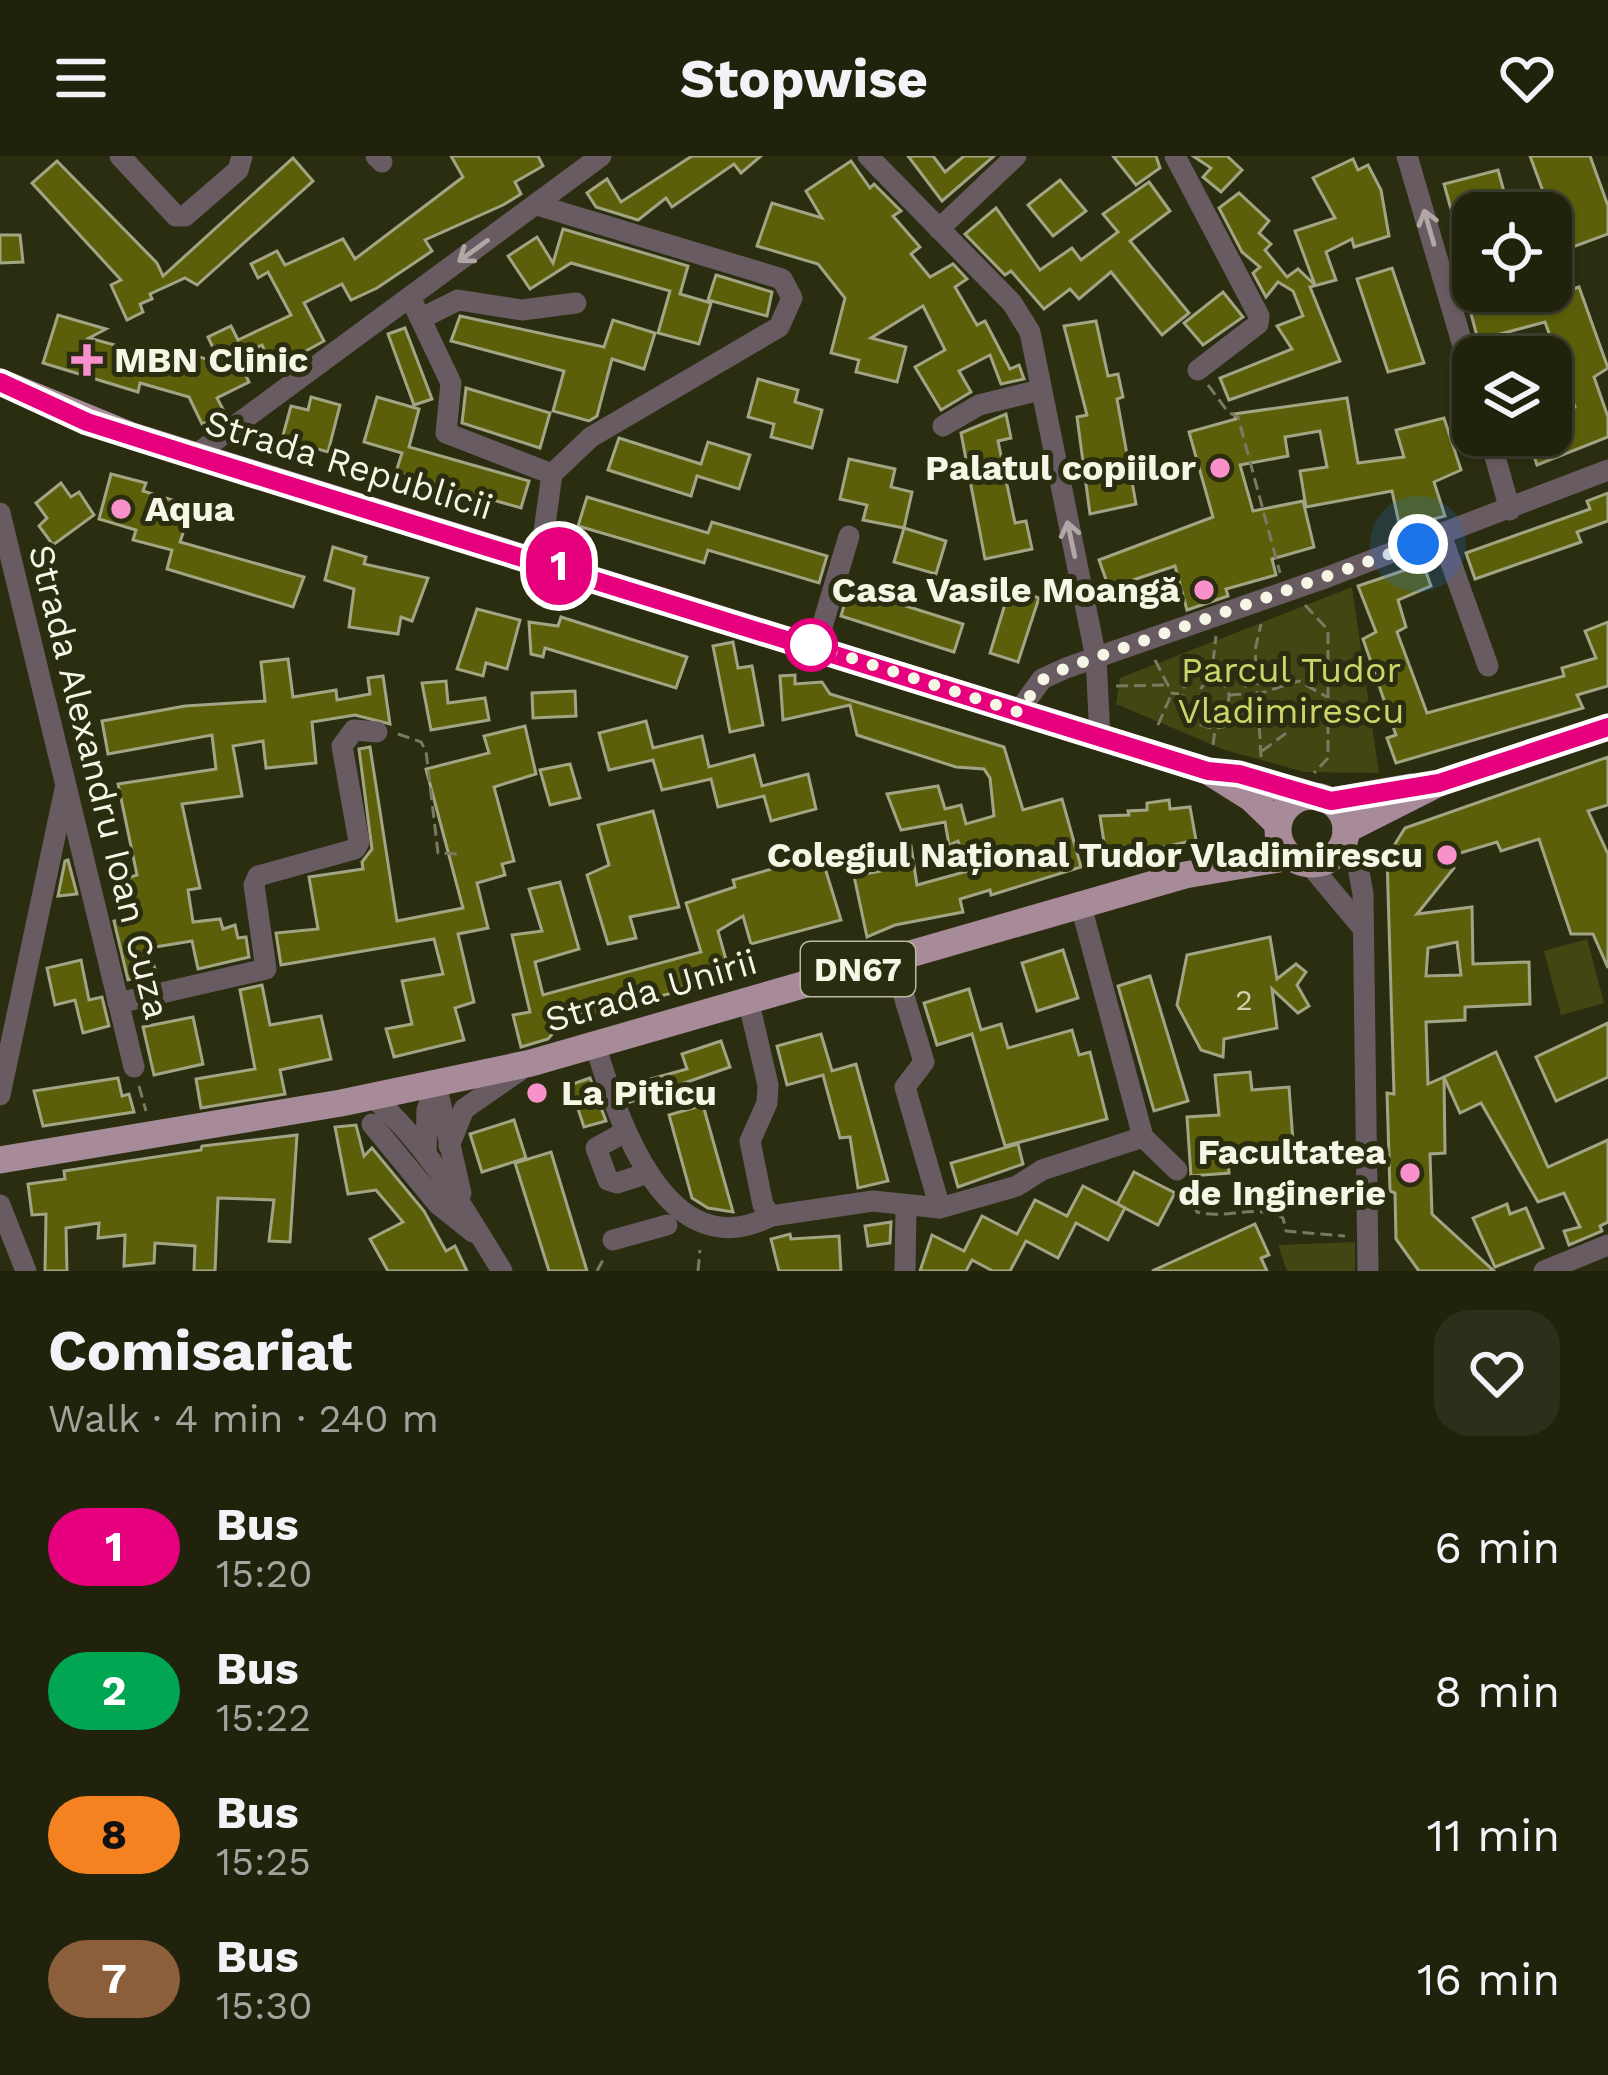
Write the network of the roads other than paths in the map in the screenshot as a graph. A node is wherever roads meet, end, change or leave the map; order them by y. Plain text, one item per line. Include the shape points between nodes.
1 (120, 156) edge
2 (242, 156) edge
3 (601, 156) edge
4 (868, 156) edge
5 (1016, 156) edge
6 (1174, 156) edge
7 (1407, 156) edge
8 (537, 206) junction
9 (938, 229) junction
10 (410, 297) junction
11 (576, 303) dead end
12 (422, 318) junction
13 (1460, 336) edge
14 (1198, 370) road end
15 (0, 382) edge
16 (1040, 389) junction
17 (0, 401) edge
18 (87, 422) junction
19 (943, 426) dead end
20 (194, 456) junction
21 (1495, 456) edge
22 (1608, 470) edge
23 (552, 474) junction
24 (1510, 510) junction
25 (0, 513) edge
26 (1441, 535) junction
27 (849, 536) dead end
28 (540, 560) junction
29 (816, 646) junction
30 (1096, 658) junction
31 (1488, 666) dead end
32 (1018, 712) junction
33 (1608, 727) edge
34 (377, 732) road end
35 (1100, 738) junction
36 (1210, 759) junction
37 (67, 783) junction
38 (1439, 783) junction
39 (1318, 790) junction
40 (1277, 828) junction
41 (1344, 837) junction
42 (1300, 861) junction
43 (1184, 875) junction
44 (1081, 906) junction
45 (1361, 926) junction
46 (893, 960) junction
47 (748, 999) junction
48 (118, 1003) junction
49 (595, 1044) junction
50 (531, 1063) junction
51 (134, 1067) road end
52 (436, 1084) junction
53 (0, 1095) edge
54 (373, 1110) junction
55 (623, 1133) junction
56 (1142, 1137) junction
57 (449, 1146) junction
58 (427, 1156) junction
59 (0, 1160) edge
60 (1177, 1170) road end
61 (642, 1175) junction
62 (0, 1205) edge
63 (464, 1205) junction
64 (906, 1207) junction
65 (940, 1208) junction
66 (771, 1216) junction
67 (667, 1225) junction
68 (483, 1240) junction
69 (613, 1240) dead end
70 (1608, 1245) edge
71 (729, 1248) dead end
72 (699, 1260) edge
73 (26, 1271) edge
74 (502, 1271) edge
75 (904, 1271) edge
76 (1367, 1271) edge
77 (1544, 1271) edge

1 - 2 street via 169,212 184,216 238,170
3 - 8 street
4 - 9 street
5 - 9 street
6 - 14 street via 1259,316
13 -> 7 street
8 -> 10 street
8 - 23 street via 782,280 792,298 779,327 591,436
9 - 16 street via 1024,318
10 - 12 street
10 - 20 street
11 - 12 street via 522,310 458,301
12 - 23 street via 451,383 446,433
15 - 18 main road, Strada Republicii
16 - 19 street via 979,405
30 -> 16 street
17 - 18 main road, Strada Republicii
18 - 20 main road, Strada Republicii
20 - 28 main road, Strada Republicii
21 - 24 street
22 - 24 street
23 - 28 street
24 - 26 street
25 - 37 street, Strada Alexandru Ioan Cuza
26 - 30 street via 1295,596
26 - 31 street
27 - 29 street
28 - 29 main road, Strada Republicii
29 - 32 main road, Strada Republicii
30 - 32 street via 1042,680
30 - 35 street
32 - 35 main road, Strada Republicii
33 - 38 main road, Strada Unirii
34 - 48 street via 355,730 342,746 355,849 258,876 266,969
35 - 36 main road, Strada Republicii
36 - 39 main road, Strada Republicii
36 - 40 main road, Strada Republicii
37 - 48 street, Strada Alexandru Ioan Cuza
37 - 53 street
38 - 39 main road, Strada Unirii
38 - 41 main road, Strada Unirii
39 - 40 main road, Strada Unirii via 1288,804
39 - 41 main road
40 - 42 main road
40 - 43 main road, Strada Unirii / DN67
41 - 42 main road, Strada Unirii via 1330,859
41 - 45 street via 1362,879
42 - 43 main road, Strada Unirii / DN67
42 - 45 street
43 - 44 main road, Strada Unirii / DN67
44 - 46 main road, Strada Unirii / DN67
44 - 56 street
45 - 76 street
46 - 47 main road, Strada Unirii / DN67
46 - 65 street via 924,1062 905,1087
47 - 49 main road, Strada Unirii / DN67
47 - 66 street via 768,1085 750,1141
48 - 51 street, Strada Alexandru Ioan Cuza
49 - 50 main road, Strada Unirii / DN67
49 - 55 street
50 - 52 main road, Strada Unirii / DN67
50 - 57 street via 464,1109
52 - 54 main road, Strada Unirii / DN67
52 - 57 street
52 - 58 street
54 - 58 street
54 - 59 main road, Strada Unirii / DN67 via 341,1102
54 - 68 street via 438,1204
55 - 61 street
55 - 61 street via 596,1148 608,1180
56 - 60 street
56 - 65 street
57 - 63 street
58 - 63 street
61 - 67 street
62 - 73 street
63 - 68 street
64 - 65 street
64 - 66 street via 873,1201
64 - 75 street
66 - 71 street
67 - 69 street
67 - 72 street
68 - 74 street
70 - 77 street

